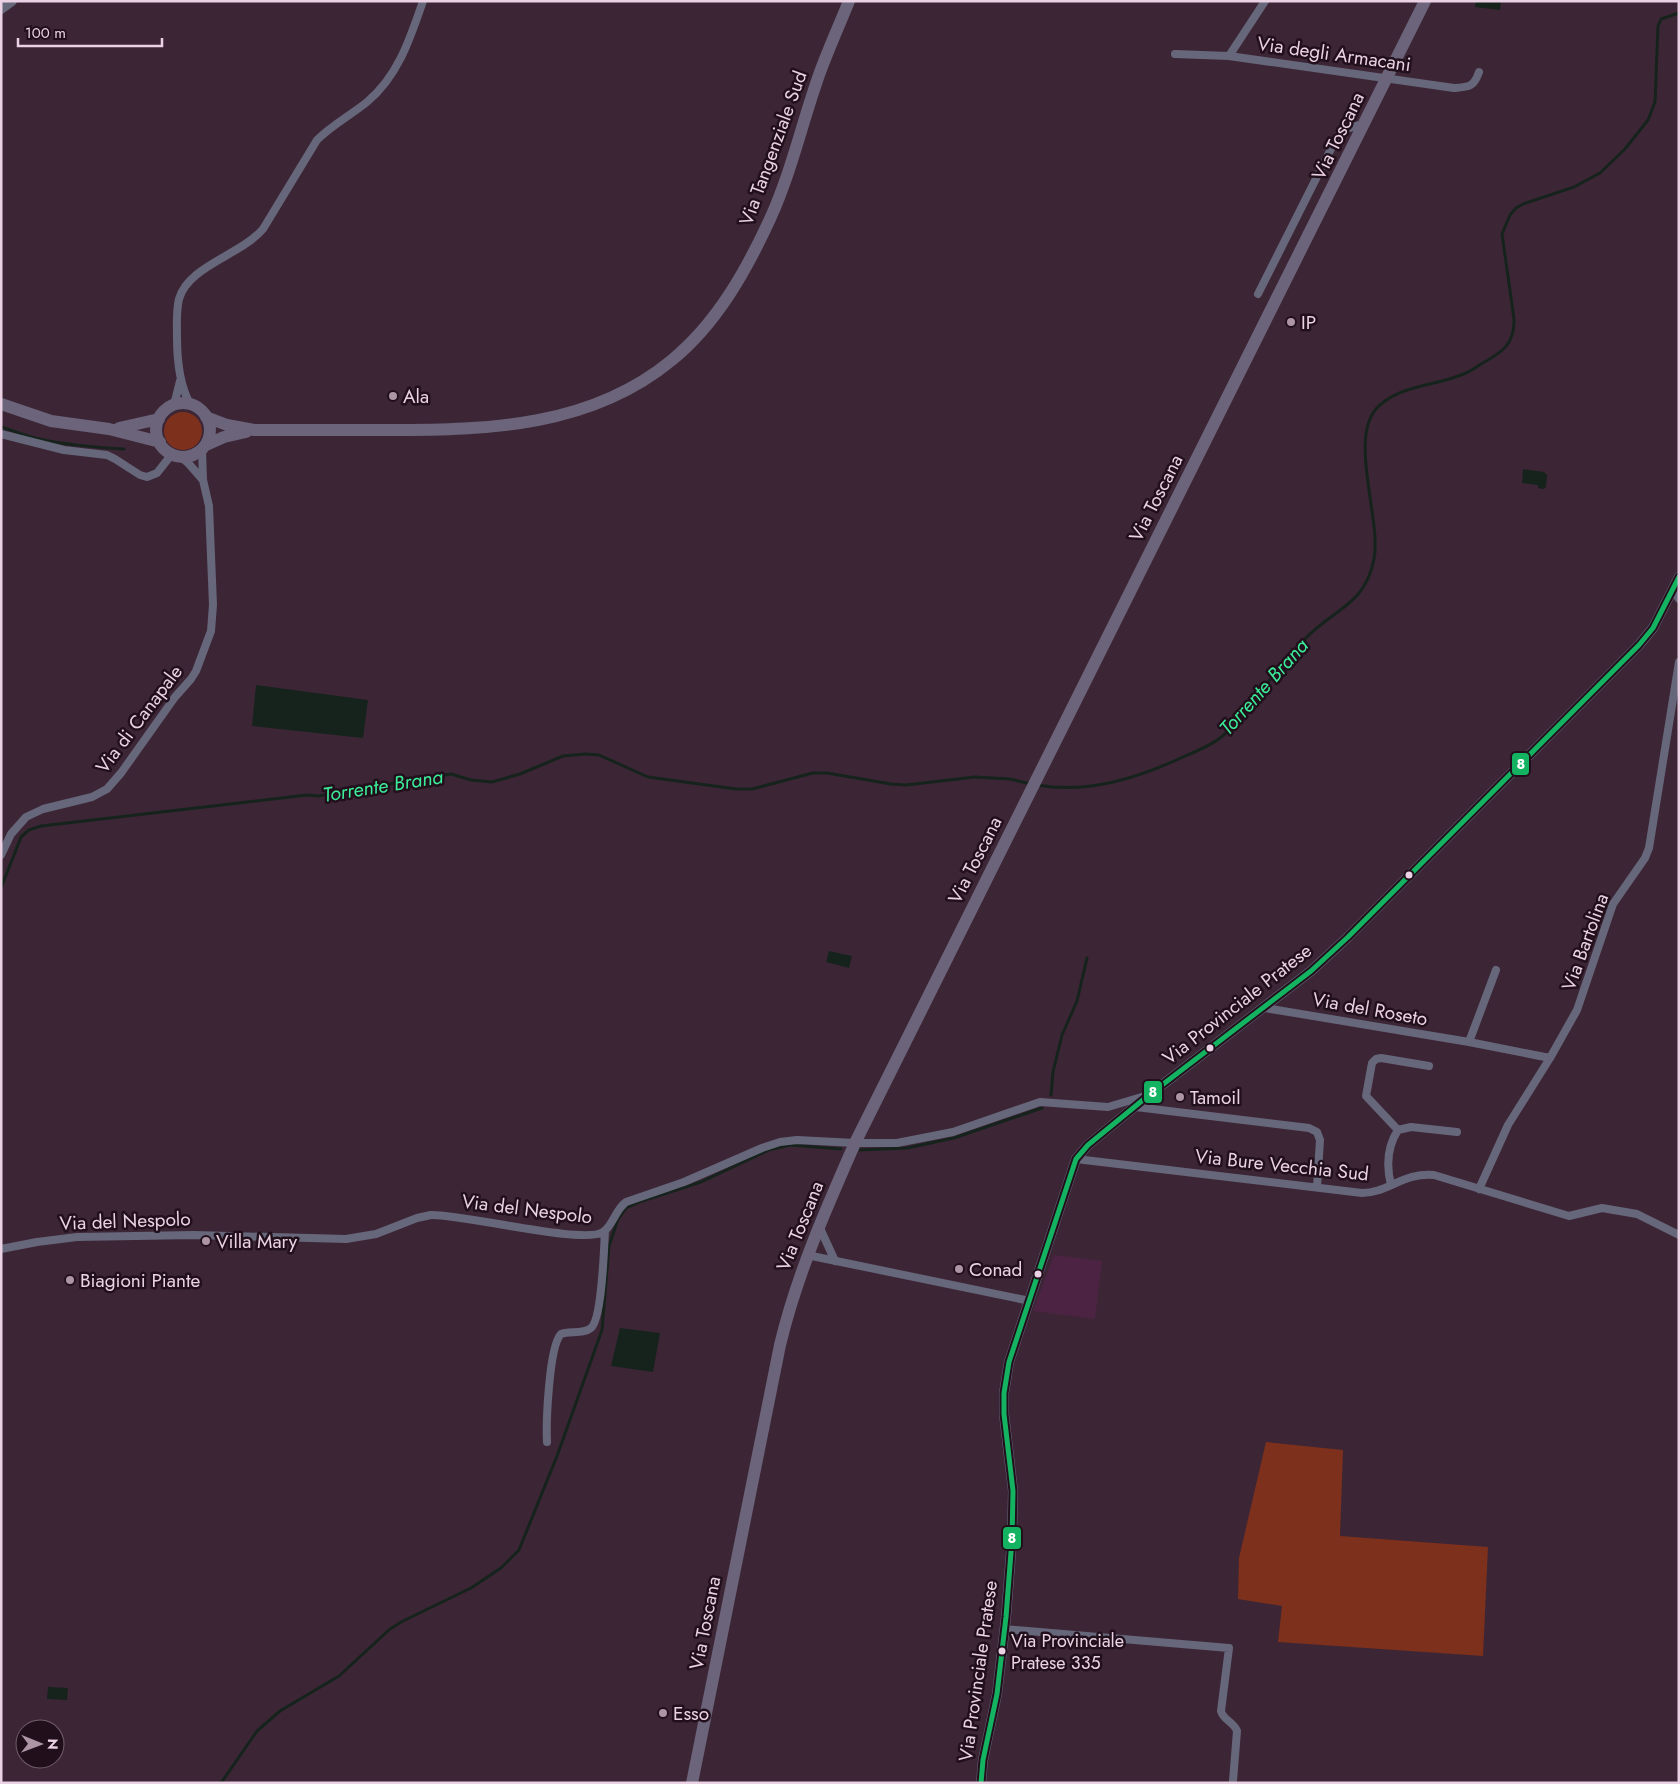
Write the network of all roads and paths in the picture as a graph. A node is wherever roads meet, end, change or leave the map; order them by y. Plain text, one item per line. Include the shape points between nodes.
1 (12, 1) edge
2 (423, 1) edge
3 (849, 1) edge
4 (1265, 1) edge
5 (1425, 1) edge
6 (1, 9) edge
7 (1175, 54) dead end
8 (1229, 56) junction
9 (1480, 72) dead end
10 (1387, 78) junction
11 (1365, 123) junction
12 (1258, 294) dead end
13 (180, 379) junction
14 (1, 404) edge
15 (190, 404) junction
16 (174, 405) junction
17 (206, 417) junction
18 (159, 419) junction
19 (109, 429) junction
20 (254, 430) junction
21 (1, 434) edge
22 (160, 442) junction
23 (204, 447) junction
24 (176, 455) junction
25 (203, 480) junction
26 (1679, 577) edge
27 (1676, 595) edge
28 (1679, 662) edge
29 (1, 855) edge
30 (1496, 970) dead end
31 (1265, 1008) junction
32 (1469, 1042) junction
33 (1550, 1058) junction
34 (1429, 1066) dead end
35 (1149, 1095) junction
36 (1136, 1107) junction
37 (1398, 1130) junction
38 (1457, 1132) dead end
39 (854, 1143) junction
40 (1076, 1159) junction
41 (1391, 1184) junction
42 (1318, 1187) junction
43 (1479, 1189) junction
44 (819, 1226) junction
45 (605, 1231) junction
46 (1679, 1236) edge
47 (1, 1249) edge
48 (807, 1255) junction
49 (835, 1261) junction
50 (1030, 1301) junction
51 (547, 1442) dead end
52 (1004, 1629) junction
53 (1233, 1781) dead end
54 (692, 1783) edge
55 (981, 1783) edge

1 - 6 street
2 - 13 street via 400,61 381,88 318,140 256,237 194,277 182,291 177,346
3 - 20 main road, Via Tangenziale Sud via 819,75 781,191 741,276 696,337 653,375 594,405 560,416 521,423 444,430
4 - 8 street
5 - 10 main road, Via Toscana
7 - 8 street, Via degli Armacani
8 - 10 street, Via degli Armacani
9 - 10 street, Via degli Armacani via 1474,84 1454,88
10 - 11 main road, Via Toscana
11 - 12 street via 1344,130 1335,141
11 - 39 main road, Via Toscana
13 - 15 street
13 - 16 street
14 - 19 main road via 51,421
15 - 16 main road
15 - 17 main road, Via Tangenziale Sud
16 - 18 main road
17 - 20 main road, Via Tangenziale Sud
17 - 23 main road via 210,428
18 - 19 main road
18 - 22 main road via 157,431
19 - 22 main road
20 - 23 main road, Via Tangenziale Sud via 224,437
21 - 24 street via 64,450 107,455 147,477 158,473
22 - 24 main road
23 - 24 main road, Via Tangenziale Sud via 192,455
23 - 25 street, Via di Canapale
24 - 25 street
25 - 29 street, Via di Canapale via 209,506 213,605 211,631 196,671 107,789 92,797 43,809 26,817 11,834
26 - 27 street, Via Provinciale Pratese
27 - 31 street, Via Provinciale Pratese via 1640,645 1348,936
28 - 33 street, Via Bartolina via 1649,848 1613,904 1577,1010
30 - 32 street
31 - 32 street, Via del Roseto
31 - 35 street, Via Provinciale Pratese
32 - 33 street, Via del Roseto
33 - 43 street, Via Bartolina via 1505,1131
34 - 37 street via 1382,1058 1372,1063 1366,1096
35 - 36 street, Via Provinciale Pratese
35 - 39 street, Via del Nespolo via 1105,1107 1040,1102 934,1137 898,1143
36 - 40 street, Via Provinciale Pratese via 1088,1145
36 - 42 street via 1309,1128 1320,1140
37 - 38 street via 1411,1127
37 - 41 street via 1391,1141 1388,1159
39 - 44 main road, Via Toscana
39 - 45 street, Via del Nespolo via 797,1140 772,1144 684,1182 626,1202
40 - 42 street, Via Bure Vecchia Sud
40 - 50 street, Via Provinciale Pratese
41 - 42 street, Via Bure Vecchia Sud via 1367,1193
41 - 43 street, Via Bure Vecchia Sud via 1428,1174
43 - 46 street, Via Bure Vecchia Sud via 1569,1216 1602,1208 1637,1214
44 - 48 main road, Via Toscana
44 - 49 street
45 - 47 street, Via del Nespolo via 569,1234 431,1215 376,1234 346,1239 194,1235 77,1237
45 - 51 street, Via del Nespolo via 600,1301 594,1324 588,1330 561,1334 555,1345 546,1419
48 - 49 street
48 - 54 main road, Via Toscana via 794,1291 779,1352
49 - 50 street
50 - 52 street, Via Provinciale Pratese via 1009,1362 1004,1393 1014,1491
52 - 53 street via 1229,1648 1221,1711 1237,1731
52 - 55 street, Via Provinciale Pratese via 997,1694

